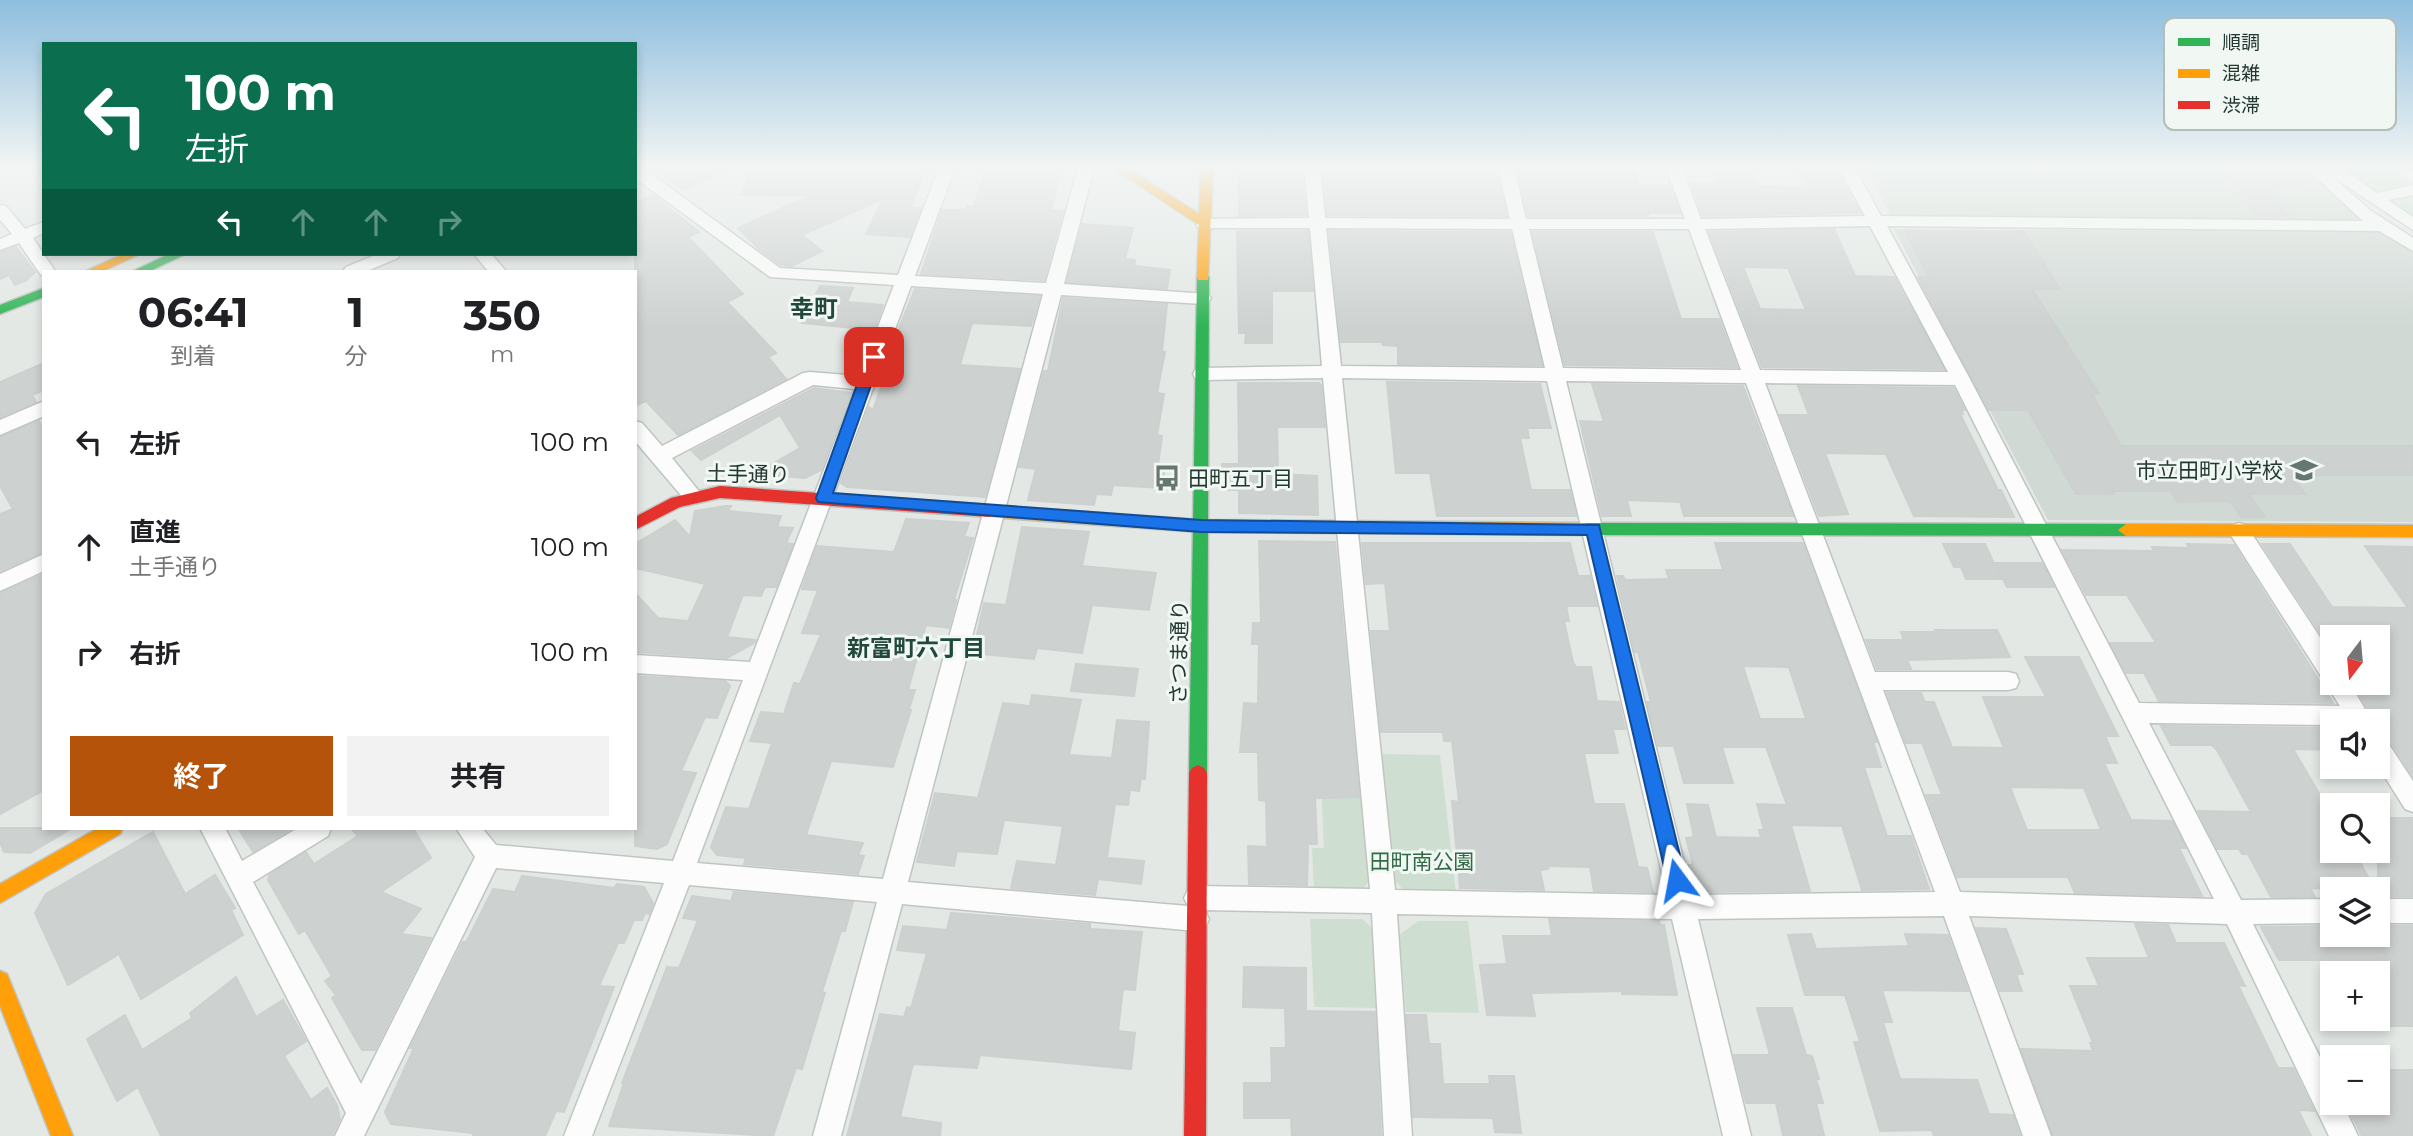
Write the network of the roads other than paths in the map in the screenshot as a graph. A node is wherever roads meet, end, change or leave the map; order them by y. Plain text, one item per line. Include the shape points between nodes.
1 (10, 221) edge
2 (705, 221) edge
3 (927, 221) edge
4 (1073, 221) edge
5 (1201, 221) edge
6 (1694, 221) edge
7 (1874, 221) joint
8 (1875, 221) edge
9 (2374, 221) edge
10 (1204, 223) junction
11 (1317, 223) junction
12 (1519, 223) junction
13 (1695, 224) junction
14 (2380, 226) junction
15 (42, 228) edge
16 (23, 236) junction
17 (0, 245) edge
18 (2413, 246) edge
19 (129, 256) edge
20 (175, 256) edge
21 (386, 256) edge
22 (484, 256) edge
23 (46, 270) edge
24 (94, 270) edge
25 (141, 270) edge
26 (354, 270) edge
27 (496, 270) edge
28 (904, 281) junction
29 (1055, 290) junction
30 (42, 293) edge
31 (1202, 298) junction
32 (0, 310) edge
33 (1332, 372) junction
34 (1202, 374) junction
35 (1556, 376) junction
36 (1754, 376) junction
37 (1961, 379) junction
38 (864, 383) junction
39 (42, 409) edge
40 (0, 428) edge
41 (637, 430) edge
42 (660, 456) junction
43 (692, 495) junction
44 (823, 498) junction
45 (996, 510) junction
46 (637, 523) edge
47 (1201, 526) junction
48 (1348, 529) junction
49 (1593, 529) junction
50 (1811, 530) junction
51 (2037, 530) junction
52 (2239, 531) junction
53 (2413, 531) edge
54 (42, 563) edge
55 (0, 583) edge
56 (2320, 656) edge
57 (637, 664) edge
58 (757, 673) junction
59 (1868, 681) junction
60 (2008, 681) dead end
61 (2132, 713) junction
62 (2320, 717) edge
63 (2390, 766) edge
64 (2413, 801) edge
65 (111, 830) edge
66 (213, 830) edge
67 (316, 830) edge
68 (470, 830) edge
69 (489, 856) junction
70 (682, 873) junction
71 (239, 877) junction
72 (893, 892) junction
73 (0, 894) edge
74 (1384, 902) junction
75 (1952, 904) junction
76 (1683, 907) junction
77 (1197, 909) junction
78 (2320, 911) edge
79 (2390, 911) edge
80 (2413, 911) edge
81 (2234, 912) junction
82 (0, 981) edge
83 (355, 1125) edge
84 (62, 1136) edge
85 (578, 1136) edge
86 (827, 1136) edge
87 (1195, 1136) edge
88 (1398, 1136) edge
89 (1737, 1136) edge
90 (2037, 1136) edge
91 (2344, 1136) edge

1 - 16 street
2 - 28 street via 776,273
3 - 28 street
4 - 29 street
5 - 10 street
6 - 13 street
7 - 13 street
7 - 37 street
8 - 14 street
9 - 14 street
10 - 11 street
10 - 31 street, さつま通り
11 - 12 street
11 - 33 street
12 - 13 street
12 - 35 street
13 - 36 street
14 - 18 street
15 - 16 street
16 - 17 street
16 - 23 street
19 - 24 street
20 - 25 street
21 - 26 street
22 - 27 street
28 - 29 street
28 - 38 street
29 - 31 street
29 - 45 street
30 - 32 street
31 - 34 street, さつま通り
33 - 34 street
33 - 35 street
33 - 48 street
34 - 47 street, さつま通り
35 - 36 street
35 - 49 street
36 - 37 street
36 - 50 street
37 - 51 street
38 - 42 street via 810,378
38 - 44 street
39 - 40 street
41 - 42 street
42 - 43 street
43 - 44 street, 土手通り via 720,492
43 - 46 street, 土手通り
44 - 45 street, 土手通り
44 - 58 street
45 - 47 street, 土手通り
45 - 72 street
47 - 48 street, 土手通り
47 - 77 street, さつま通り
48 - 49 street, 土手通り
48 - 74 street
49 - 50 street, 土手通り
49 - 76 street
50 - 51 street, 土手通り
50 - 59 street
51 - 52 street, 土手通り
51 - 61 street
52 - 53 street, 土手通り
52 - 56 street
54 - 55 street
57 - 58 street
58 - 70 street
59 - 60 street
59 - 75 street
61 - 62 street
61 - 81 street
63 - 64 street
65 - 73 street
66 - 71 street
67 - 71 street
68 - 69 street
69 - 70 street
69 - 83 street
70 - 72 street
70 - 85 street
71 - 83 street
72 - 77 street
72 - 86 street
74 - 76 street
74 - 77 street
74 - 88 street
75 - 76 street
75 - 81 street
75 - 90 street
76 - 89 street
77 - 87 street, さつま通り
78 - 81 street
79 - 80 street
81 - 91 street
82 - 84 street

